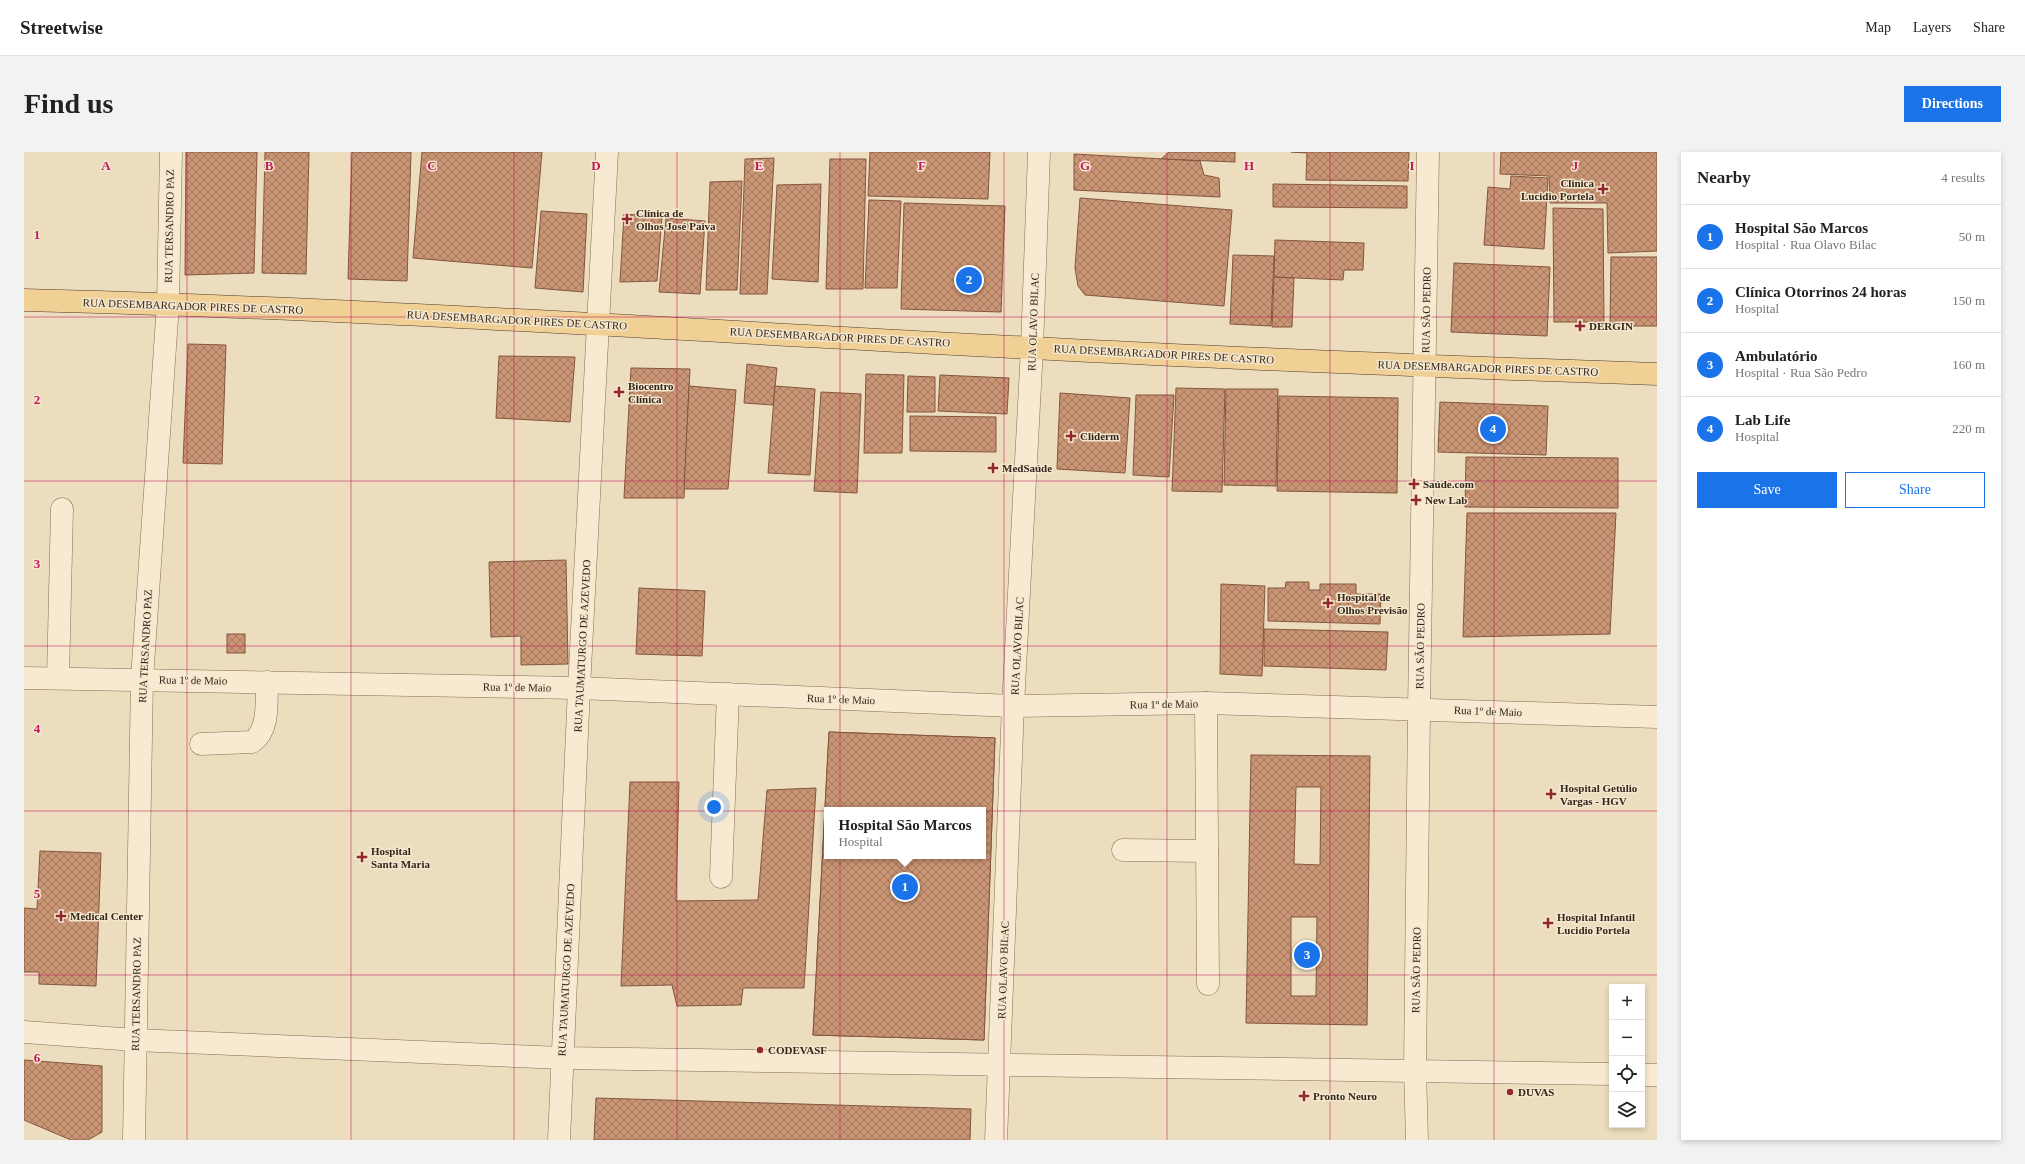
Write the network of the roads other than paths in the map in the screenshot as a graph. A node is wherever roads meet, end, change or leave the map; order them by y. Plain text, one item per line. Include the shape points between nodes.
1 (171, 152) edge
2 (607, 152) edge
3 (1039, 152) edge
4 (1428, 152) edge
5 (24, 300) edge
6 (168, 304) junction
7 (599, 324) junction
8 (1032, 348) junction
9 (1425, 366) junction
10 (1657, 374) edge
11 (62, 509) dead end
12 (24, 678) edge
13 (58, 678) junction
14 (142, 679) junction
15 (267, 682) junction
16 (579, 688) junction
17 (728, 694) junction
18 (1206, 703) junction
19 (1013, 706) junction
20 (1419, 709) junction
21 (1657, 717) edge
22 (201, 744) dead end
23 (1123, 850) dead end
24 (1207, 851) junction
25 (721, 877) dead end
26 (1208, 984) dead end
27 (24, 1032) edge
28 (135, 1040) junction
29 (562, 1058) junction
30 (1000, 1066) junction
31 (1415, 1070) junction
32 (1609, 1074) edge
33 (1645, 1075) edge
34 (1657, 1075) edge
35 (134, 1140) edge
36 (559, 1140) edge
37 (996, 1140) edge
38 (1417, 1140) edge

1 - 6 street, RUA TERSANDRO PAZ
2 - 7 street, RUA TAUMATURGO DE AZEVEDO
3 - 8 street, RUA OLAVO BILAC
4 - 9 street, RUA SÃO PEDRO
5 - 6 main road, RUA DESEMBARGADOR PIRES DE CASTRO
6 - 7 main road, RUA DESEMBARGADOR PIRES DE CASTRO
6 - 14 street, RUA TERSANDRO PAZ
7 - 8 main road, RUA DESEMBARGADOR PIRES DE CASTRO
7 - 16 street, RUA TAUMATURGO DE AZEVEDO
8 - 9 main road, RUA DESEMBARGADOR PIRES DE CASTRO
8 - 19 street, RUA OLAVO BILAC
9 - 10 main road, RUA DESEMBARGADOR PIRES DE CASTRO
9 - 20 street, RUA SÃO PEDRO
11 - 13 street
12 - 13 street, Rua 1º de Maio
13 - 14 street, Rua 1º de Maio
14 - 15 street, Rua 1º de Maio
14 - 28 street, RUA TERSANDRO PAZ
15 - 16 street, Rua 1º de Maio
15 - 22 street via 264,727 258,738 252,742
16 - 17 street, Rua 1º de Maio
16 - 29 street, RUA TAUMATURGO DE AZEVEDO
17 - 19 street, Rua 1º de Maio
17 - 25 street
18 - 19 street, Rua 1º de Maio
18 - 20 street, Rua 1º de Maio
18 - 24 street
19 - 30 street, RUA OLAVO BILAC
20 - 21 street, Rua 1º de Maio
20 - 31 street, RUA SÃO PEDRO
23 - 24 street
24 - 26 street
27 - 28 street
28 - 29 street
28 - 35 street, RUA TERSANDRO PAZ
29 - 30 street
29 - 36 street, RUA TAUMATURGO DE AZEVEDO
30 - 31 street
30 - 37 street, RUA OLAVO BILAC
31 - 32 street
31 - 38 street, RUA SÃO PEDRO
33 - 34 street

